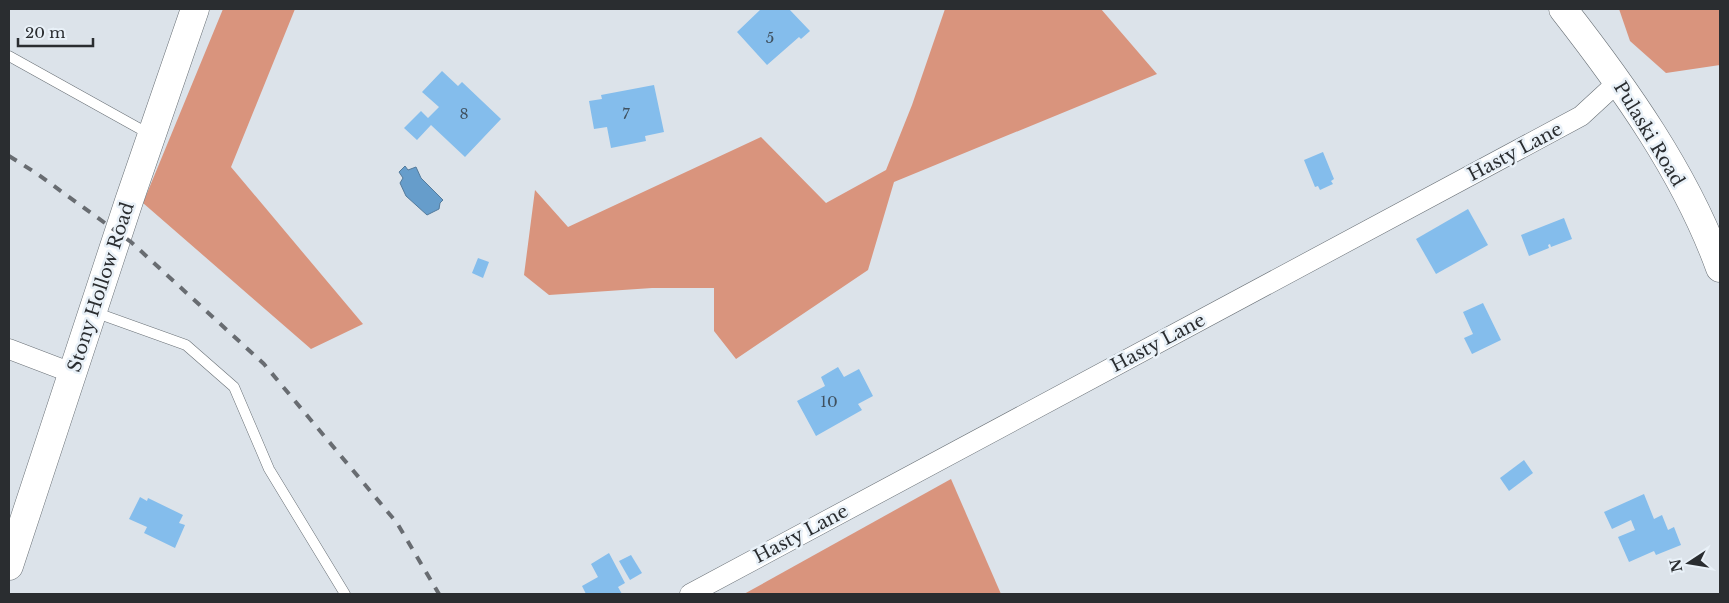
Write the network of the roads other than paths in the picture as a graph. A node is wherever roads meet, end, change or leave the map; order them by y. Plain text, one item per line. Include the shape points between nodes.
1 (196, 9) edge
2 (1563, 9) edge
3 (9, 56) edge
4 (1619, 81) junction
5 (152, 135) junction
6 (1720, 268) edge
7 (93, 312) junction
8 (9, 349) edge
9 (72, 373) junction
10 (9, 566) edge
11 (345, 594) edge
12 (690, 594) edge

1 - 5 street, Stony Hollow Road
2 - 4 street, Pulaski Road
3 - 5 lane
4 - 6 street, Pulaski Road via 1663,151 1711,242
4 - 12 street, Hasty Lane via 1582,116
5 - 7 street, Stony Hollow Road
7 - 9 street, Stony Hollow Road
7 - 11 lane via 186,345 234,387 269,470
8 - 9 street
9 - 10 street, Stony Hollow Road

